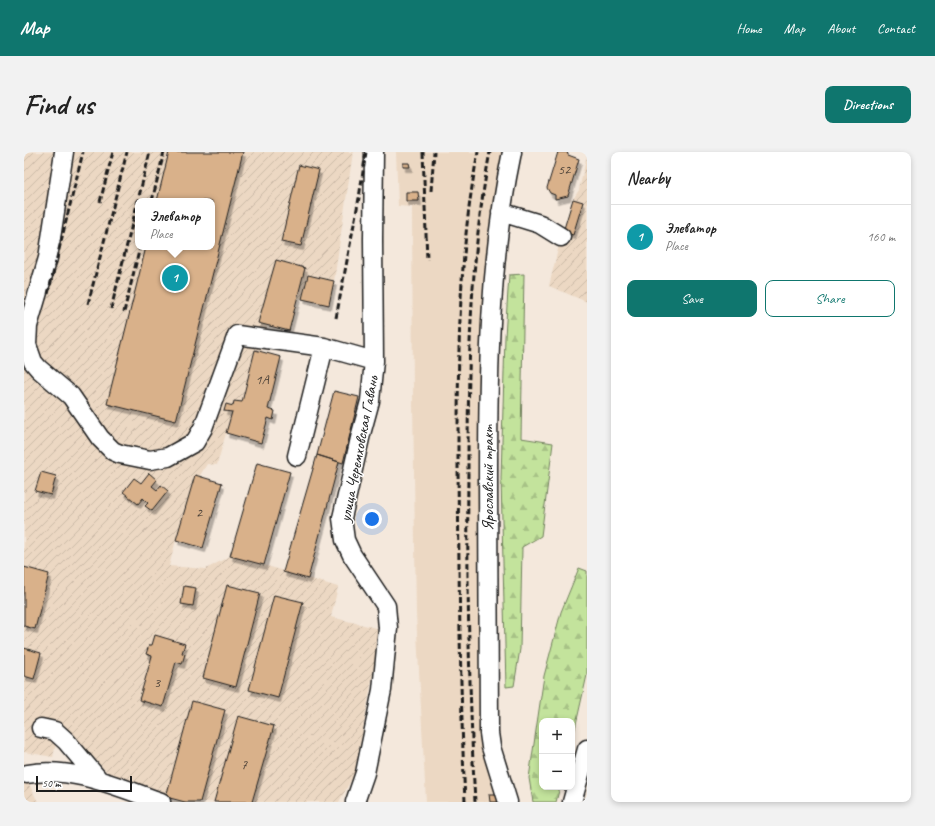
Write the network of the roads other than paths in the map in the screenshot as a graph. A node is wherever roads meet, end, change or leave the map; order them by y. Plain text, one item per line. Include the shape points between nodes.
1 (64, 152) edge
2 (374, 152) edge
3 (512, 152) edge
4 (501, 212) junction
5 (561, 237) dead end
6 (324, 347) junction
7 (374, 362) junction
8 (297, 456) dead end
9 (41, 728) dead end
10 (587, 749) edge
11 (27, 774) dead end
12 (99, 780) junction
13 (161, 802) edge
14 (355, 802) edge
15 (508, 802) edge
16 (572, 802) edge

1 - 6 street via 48,258 28,326 27,345 39,369 71,396 100,438 113,451 141,459 159,459 179,452 195,442 203,428 237,335
2 - 7 street, улица Черемховская Гавань
3 - 4 street, Ярославский тракт
4 - 5 street via 540,224
4 - 15 street, Ярославский тракт via 491,300 488,393 489,733
6 - 7 street
6 - 8 street
7 - 14 street, улица Черемховская Гавань via 370,401 360,434 342,518 345,540 352,555 386,606 388,628 382,690 365,773
9 - 12 street via 55,731
10 - 16 street
11 - 12 street via 49,772
12 - 13 street

